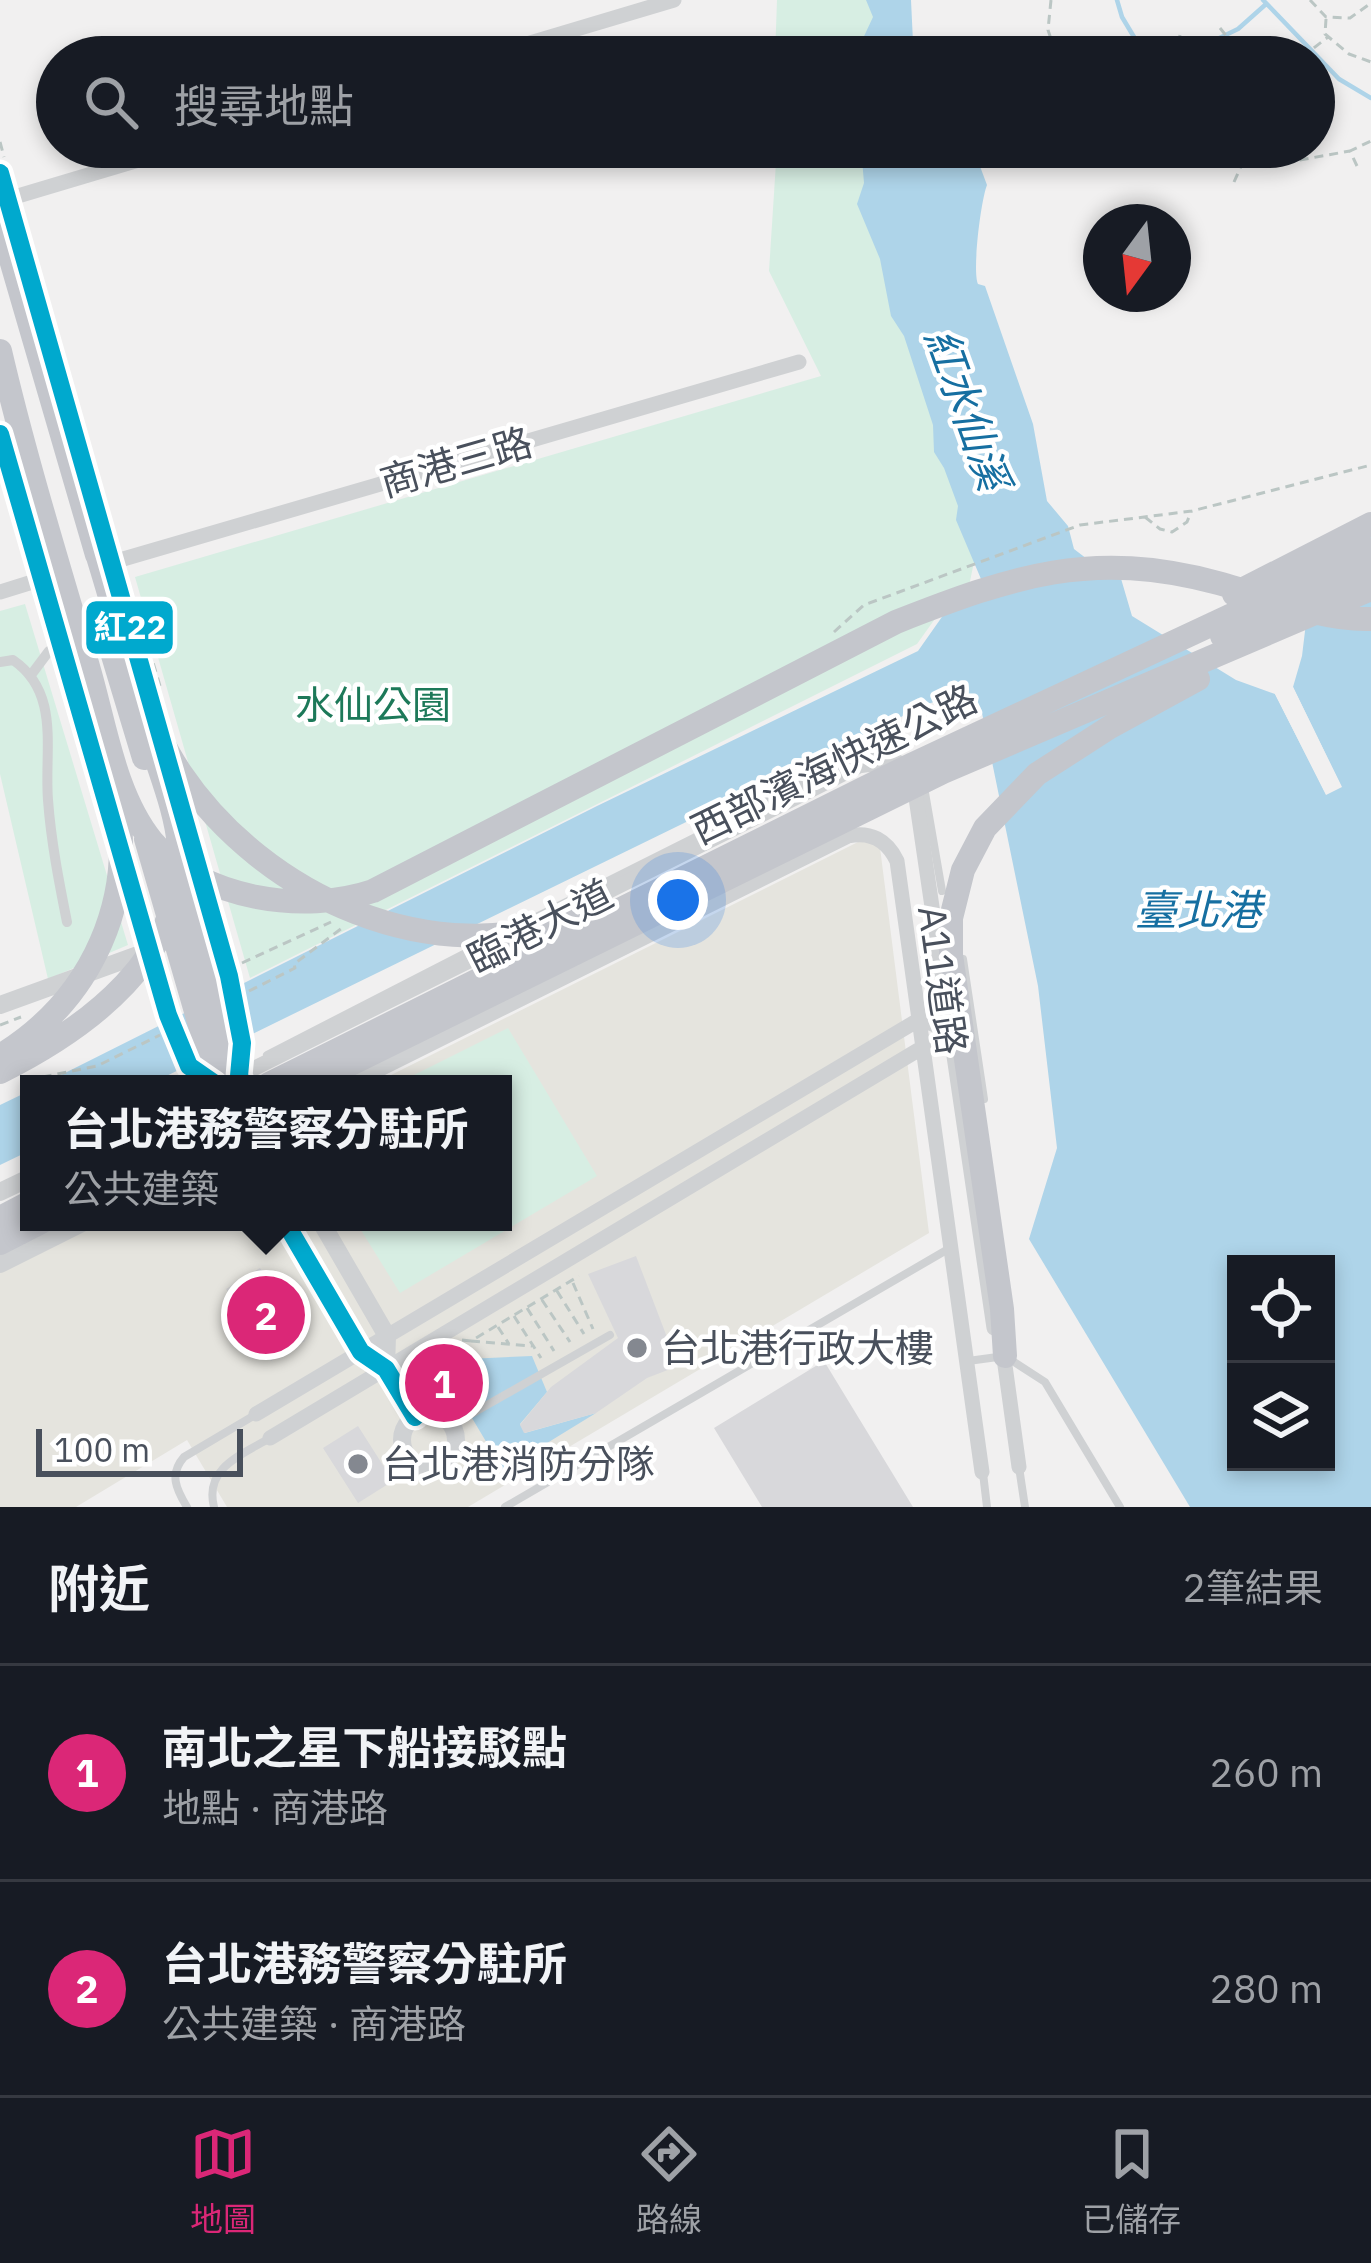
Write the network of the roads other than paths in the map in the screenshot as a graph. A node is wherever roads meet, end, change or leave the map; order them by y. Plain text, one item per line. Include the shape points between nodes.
1 (674, 0) edge
2 (553, 36) edge
3 (120, 168) edge
4 (0, 173) edge
5 (3, 208) edge
6 (0, 270) edge
7 (0, 341) edge
8 (0, 351) edge
9 (799, 362) dead end
10 (0, 388) edge
11 (22, 428) edge
12 (1371, 524) edge
13 (93, 541) junction
14 (1371, 550) edge
15 (113, 562) junction
16 (1371, 569) edge
17 (42, 579) junction
18 (1371, 589) edge
19 (0, 592) edge
20 (1371, 598) edge
21 (1371, 619) edge
22 (49, 651) dead end
23 (0, 662) edge
24 (31, 676) junction
25 (859, 766) joint
26 (829, 806) junction
27 (744, 824) junction
28 (848, 836) joint
29 (715, 839) junction
30 (772, 873) junction
31 (741, 889) junction
32 (949, 893) junction
33 (68, 922) dead end
34 (958, 942) dead end
35 (149, 951) junction
36 (216, 990) junction
37 (0, 1005) edge
38 (920, 1019) junction
39 (950, 1031) junction
40 (924, 1047) junction
41 (0, 1056) edge
42 (0, 1072) edge
43 (224, 1072) edge
44 (287, 1075) edge
45 (302, 1075) edge
46 (328, 1075) edge
47 (341, 1075) edge
48 (368, 1075) edge
49 (66, 1231) edge
50 (290, 1231) edge
51 (326, 1231) edge
52 (954, 1246) junction
53 (0, 1264) edge
54 (610, 1335) dead end
55 (387, 1336) junction
56 (361, 1352) junction
57 (1005, 1356) junction
58 (968, 1361) junction
59 (386, 1369) junction
60 (256, 1414) joint
61 (416, 1417) junction
62 (452, 1425) junction
63 (270, 1438) joint
64 (1019, 1467) joint
65 (982, 1472) joint
66 (188, 1507) edge
67 (214, 1507) edge
68 (505, 1507) edge
69 (987, 1507) edge
70 (1025, 1507) edge
71 (1120, 1507) edge

1 - 2 street
3 - 5 street
4 - 5 street
5 - 13 highway
5 - 15 street
6 - 11 highway
7 - 11 highway
8 - 11 highway
9 - 15 street, 商港三路
10 - 41 highway via 111,769 122,865 108,929 84,978
11 - 17 street
11 - 21 highway via 126,794 170,859 256,897 322,904 373,891 896,622 1033,574 1124,566 1174,572
11 - 36 highway via 171,888
12 - 45 highway via 1162,633 1009,725
13 - 26 highway via 148,711 213,816 319,895 382,924 443,937 566,922
13 - 42 highway via 176,827 177,884 155,942 122,990 80,1026
14 - 26 highway, 西部濱海快速公路
15 - 36 street
16 - 47 highway, 西部濱海快速公路 via 1052,717
17 - 19 street
17 - 35 street
18 - 46 highway via 944,772
20 - 32 highway via 1168,694 1037,774 985,828
22 - 24 street
23 - 24 street via 13,660
24 - 33 street via 46,708 47,796
25 - 27 street, 臨港大道
25 - 39 street, A11道路 via 898,770 914,790
26 - 44 highway, 西部濱海快速公路
27 - 29 street, 臨港大道
27 - 30 lane via 742,841 755,865
28 - 30 street, 臨港大道
28 - 38 street, A11道路 via 874,837 897,861
29 - 31 lane via 733,846 746,870
29 - 43 street, 臨港大道
30 - 31 street, 臨港大道
31 - 48 street, 臨港大道
32 - 43 lane via 919,775 885,753 855,757
32 - 57 highway
34 - 57 lane via 1003,1236
35 - 37 street
35 - 43 street via 167,1015
36 - 43 highway
38 - 39 street
38 - 40 street, A11道路
38 - 55 street
39 - 40 street
39 - 57 street, A11道路 via 991,1319
40 - 52 street, A11道路
40 - 59 street
49 - 53 street
50 - 56 street
51 - 55 street
52 - 58 street, A11道路
52 - 68 lane
54 - 62 lane
55 - 56 street
55 - 59 street
56 - 59 street
56 - 60 street
57 - 58 lane
57 - 64 street, A11道路
57 - 71 lane via 1045,1382
58 - 65 street, A11道路
59 - 61 street
59 - 63 street
60 - 66 lane via 176,1466
61 - 62 street via 439,1415
61 - 62 street via 402,1446 427,1468 450,1458
63 - 67 lane via 220,1469
64 - 70 lane
65 - 69 lane

